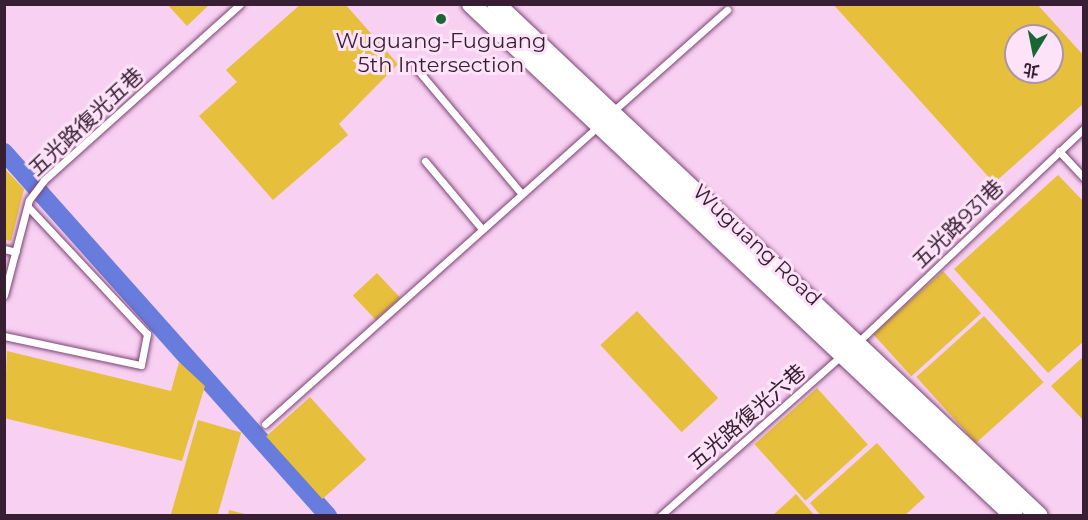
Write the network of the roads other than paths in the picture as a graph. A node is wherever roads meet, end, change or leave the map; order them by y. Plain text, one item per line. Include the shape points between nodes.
1 (240, 4) edge
2 (471, 4) edge
3 (496, 4) edge
4 (727, 10) dead end
5 (417, 68) dead end
6 (604, 119) junction
7 (1083, 128) edge
8 (1059, 151) junction
9 (425, 161) dead end
10 (1083, 178) edge
11 (520, 192) junction
12 (28, 204) junction
13 (482, 229) junction
14 (4, 249) edge
15 (16, 252) junction
16 (4, 296) edge
17 (4, 336) edge
18 (849, 350) junction
19 (265, 424) dead end
20 (660, 516) edge
21 (1014, 516) edge
22 (1039, 516) edge

1 - 12 lane, 五光路復光五巷 via 44,180
2 - 6 main road, Wuguang Road
3 - 6 main road, Wuguang Road
4 - 6 lane
5 - 11 lane
6 - 11 lane
6 - 18 main road, Wuguang Road
7 - 8 lane, 五光路931巷
8 - 10 lane
8 - 18 lane, 五光路931巷
9 - 13 lane
11 - 13 lane
12 - 15 lane, 五光路復光五巷
12 - 17 lane via 147,334 141,365
13 - 19 lane
14 - 15 lane
15 - 16 lane, 五光路復光五巷
18 - 20 lane, 五光路復光六巷
18 - 21 main road, Wuguang Road
18 - 22 main road, Wuguang Road

